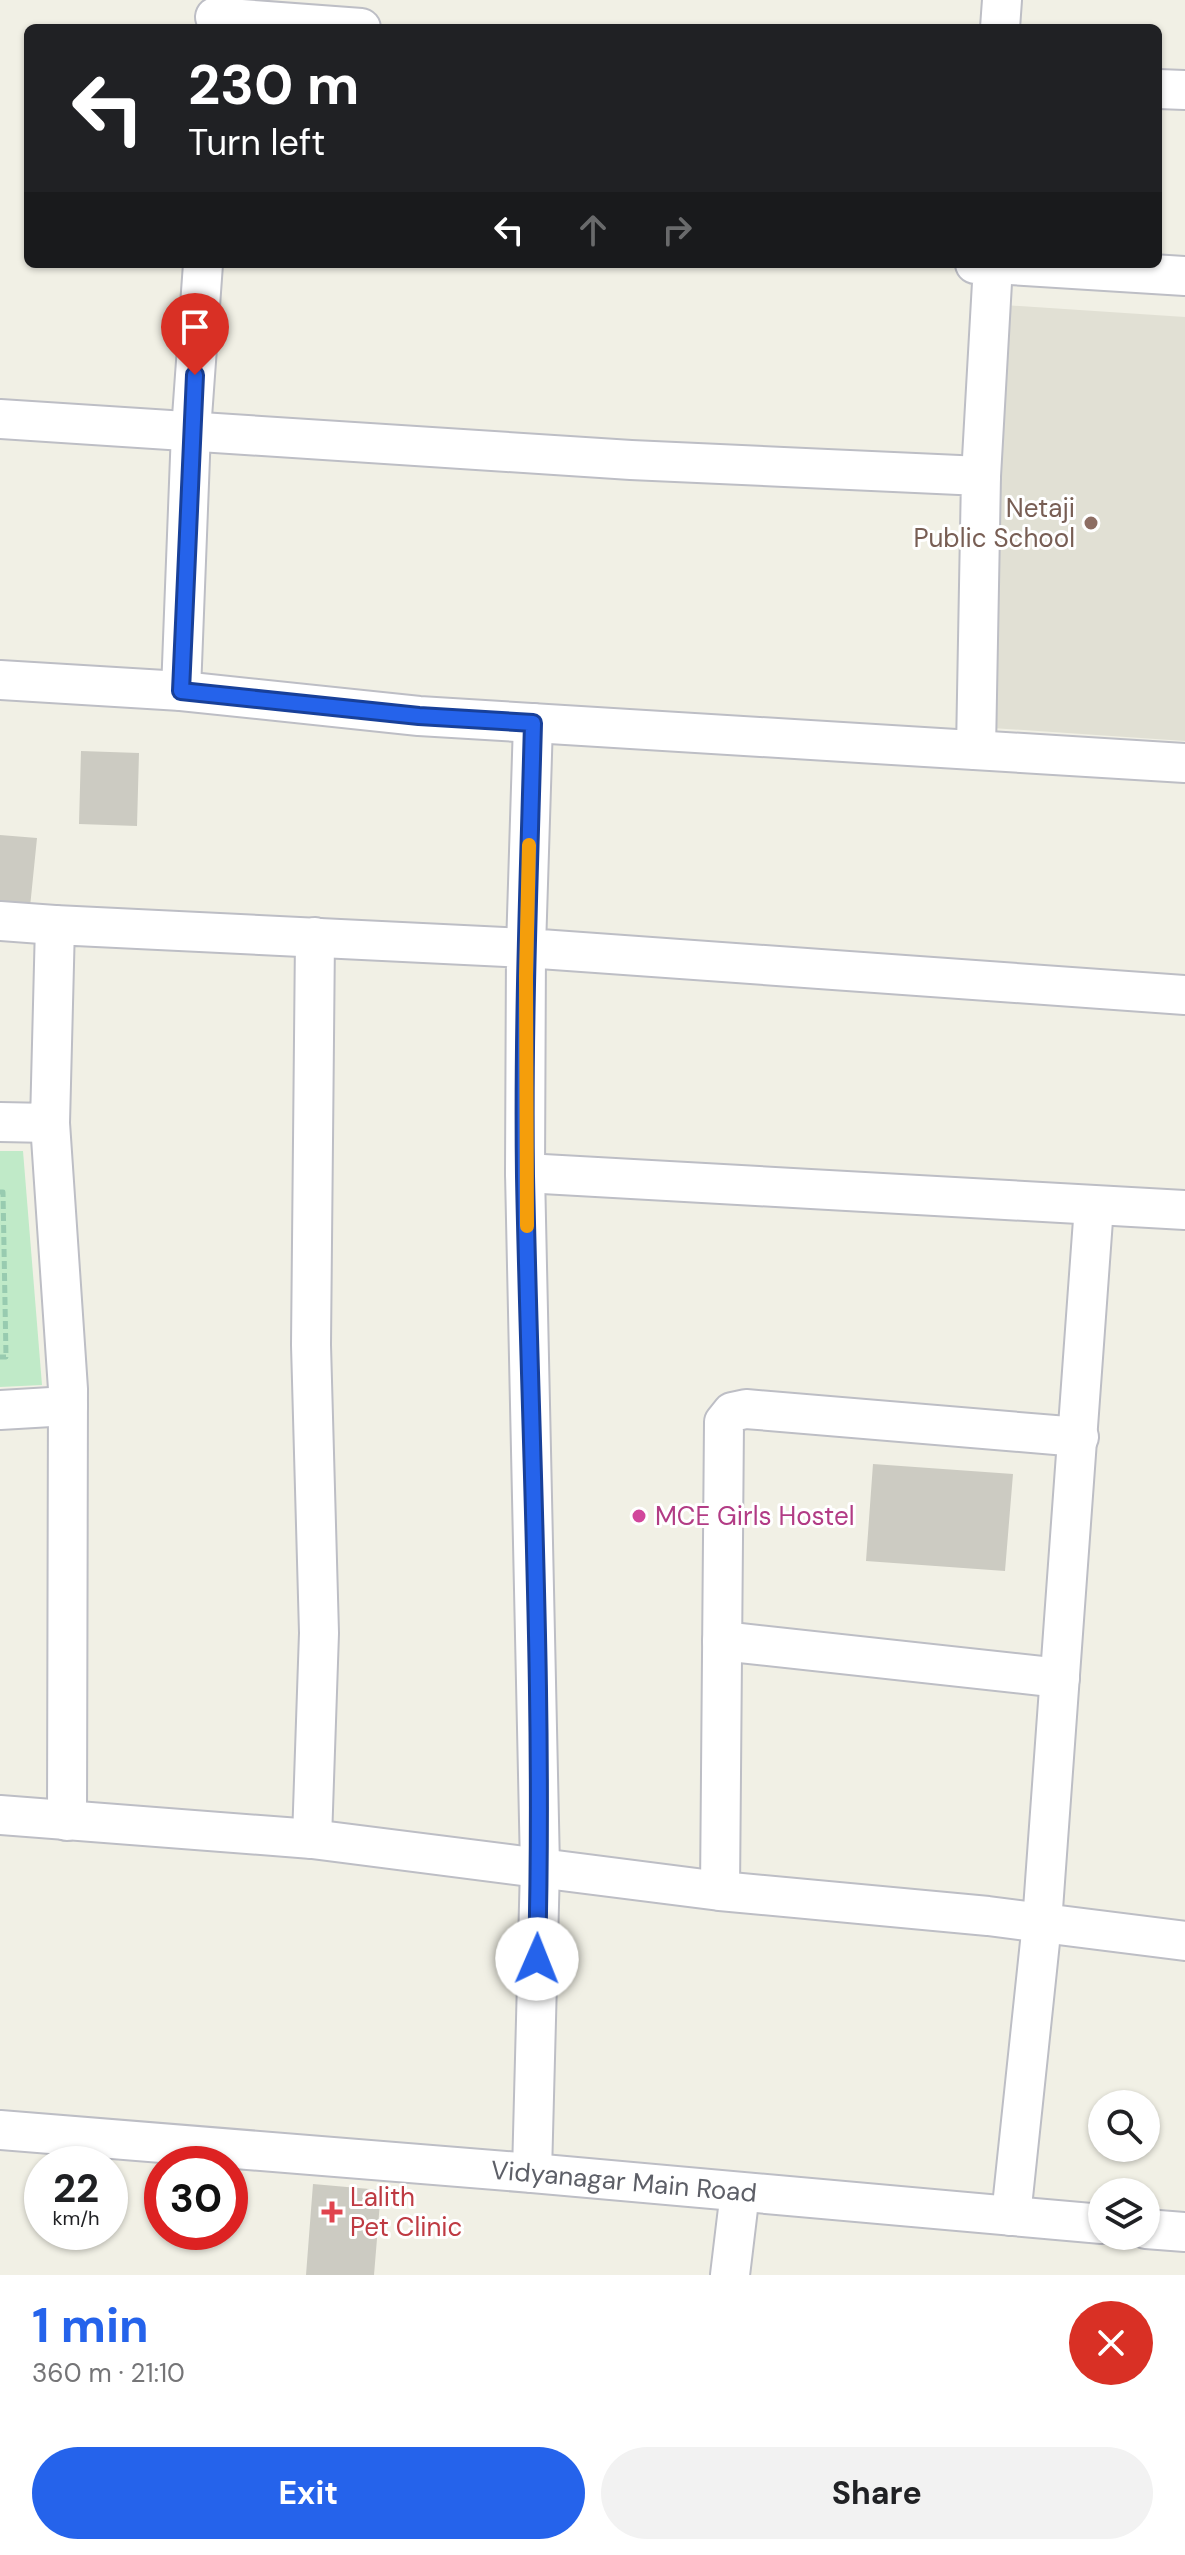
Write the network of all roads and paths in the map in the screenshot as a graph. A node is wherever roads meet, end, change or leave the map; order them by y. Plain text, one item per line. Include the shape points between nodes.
1 (1002, 0) edge
2 (215, 15) edge
3 (316, 24) edge
4 (1000, 24) edge
5 (1162, 89) edge
6 (1185, 90) edge
7 (203, 268) edge
8 (993, 268) edge
9 (1057, 268) edge
10 (1185, 276) edge
11 (0, 419) edge
12 (191, 431) junction
13 (981, 476) junction
14 (0, 680) edge
15 (181, 691) junction
16 (533, 723) junction
17 (976, 750) junction
18 (1185, 763) edge
19 (0, 921) edge
20 (55, 925) junction
21 (315, 937) junction
22 (526, 948) junction
23 (1185, 995) edge
24 (0, 1122) edge
25 (50, 1123) junction
26 (525, 1173) junction
27 (0, 1192) edge
28 (1094, 1206) junction
29 (1185, 1210) edge
30 (0, 1357) edge
31 (68, 1406) junction
32 (0, 1410) edge
33 (1079, 1437) junction
34 (722, 1641) junction
35 (1060, 1678) junction
36 (0, 1815) edge
37 (67, 1821) junction
38 (312, 1839) junction
39 (540, 1867) junction
40 (720, 1891) junction
41 (1042, 1923) junction
42 (1185, 1941) edge
43 (0, 2130) edge
44 (532, 2173) junction
45 (740, 2192) junction
46 (1011, 2216) junction
47 (1088, 2223) edge
48 (1160, 2230) edge
49 (1185, 2232) edge
50 (730, 2275) edge

1 - 4 street
2 - 3 street
5 - 6 street
7 - 12 street
8 - 13 street
9 - 10 street
11 - 12 street
12 - 13 street
12 - 15 street
13 - 17 street
14 - 15 street
15 - 16 street
16 - 17 street
16 - 22 street
17 - 18 street
19 - 20 street
20 - 21 street
20 - 25 street
21 - 22 street
21 - 38 street via 311,1345 319,1633
22 - 23 street
22 - 26 street
24 - 25 street
25 - 31 street
26 - 28 street
26 - 39 street
27 - 30 path via 6,1357
28 - 29 street
28 - 33 street
31 - 32 street
31 - 37 street
33 - 34 street via 732,1412 724,1422
33 - 35 street
34 - 35 street
34 - 40 street
35 - 41 street
36 - 37 street
37 - 38 street
38 - 39 street
39 - 40 street
39 - 44 street
40 - 41 street
41 - 42 street
41 - 46 street
43 - 44 street, Vidyanagar Main Road
44 - 45 street, Vidyanagar Main Road
45 - 46 street, Vidyanagar Main Road
45 - 50 street
46 - 47 street, Vidyanagar Main Road
48 - 49 street

